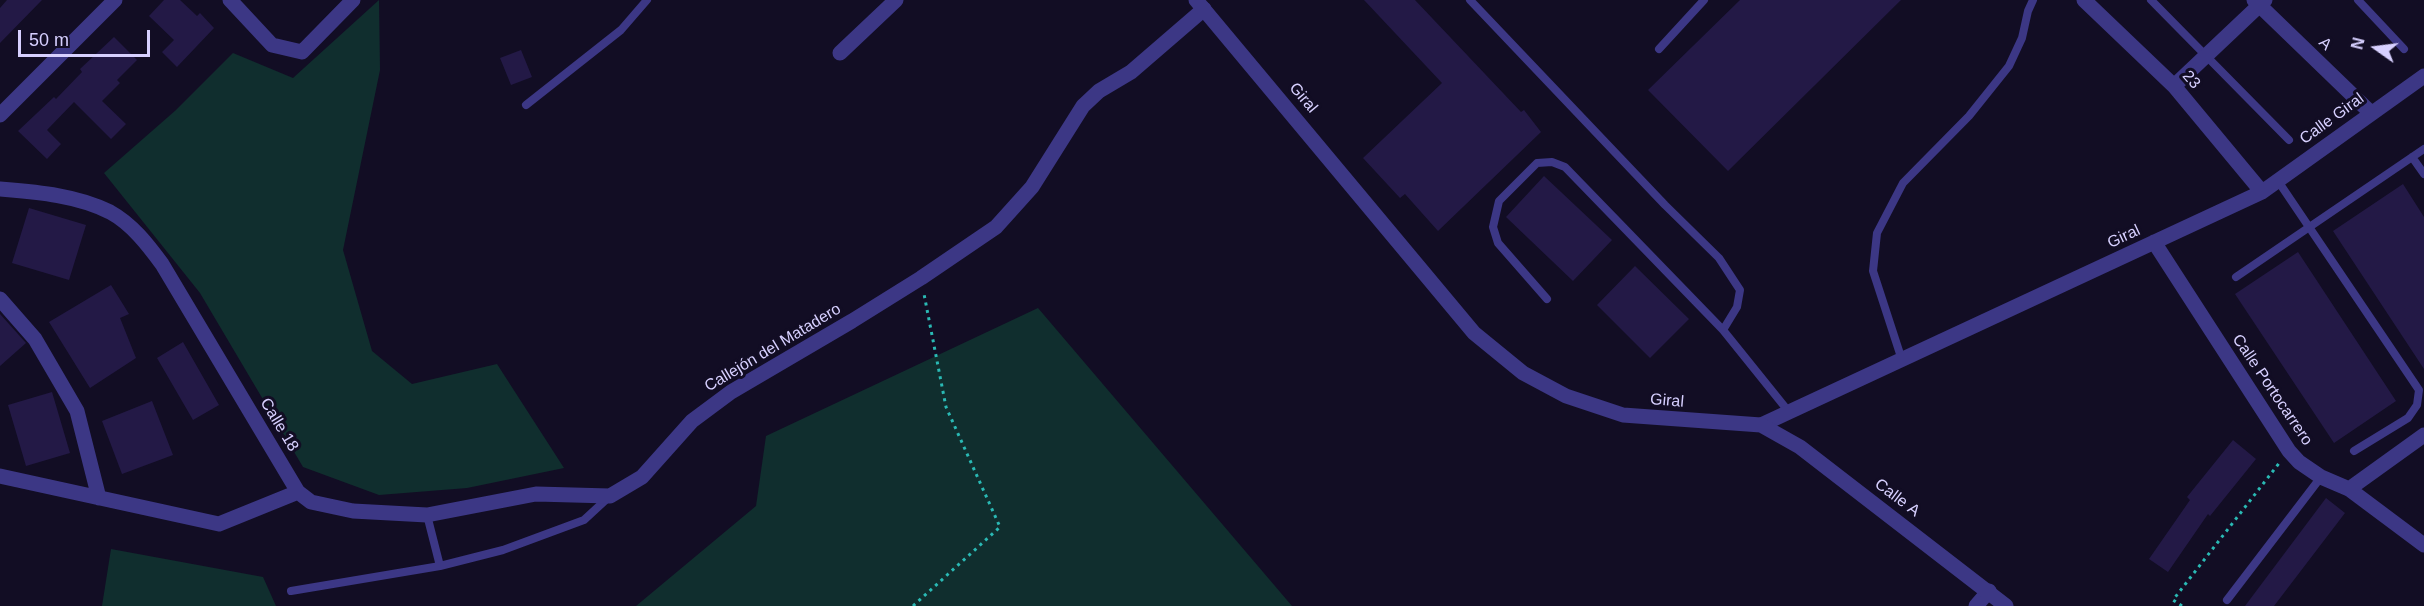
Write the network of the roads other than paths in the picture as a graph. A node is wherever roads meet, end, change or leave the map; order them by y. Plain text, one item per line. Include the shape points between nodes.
1 (115, 0) edge
2 (230, 0) edge
3 (353, 0) edge
4 (647, 0) edge
5 (896, 0) edge
6 (1470, 0) edge
7 (1704, 0) edge
8 (2033, 0) edge
9 (2084, 0) edge
10 (2151, 0) edge
11 (2358, 0) edge
12 (2260, 2) edge
13 (1200, 4) edge
14 (1659, 49) dead end
15 (2404, 49) dead end
16 (840, 53) dead end
17 (2206, 56) junction
18 (2424, 76) edge
19 (2174, 86) junction
20 (526, 105) dead end
21 (2371, 113) junction
22 (0, 116) edge
23 (2289, 140) dead end
24 (2424, 149) edge
25 (2412, 157) junction
26 (2424, 174) edge
27 (2278, 181) junction
28 (0, 189) edge
29 (2262, 192) junction
30 (2308, 227) junction
31 (2154, 242) junction
32 (2236, 277) dead end
33 (0, 299) edge
34 (1547, 299) dead end
35 (1723, 330) junction
36 (1902, 360) junction
37 (1789, 412) junction
38 (1761, 425) junction
39 (2424, 435) edge
40 (2354, 451) dead end
41 (0, 476) edge
42 (2321, 477) junction
43 (2349, 489) junction
44 (298, 492) junction
45 (610, 496) junction
46 (99, 498) junction
47 (427, 515) junction
48 (2424, 545) edge
49 (440, 566) junction
50 (291, 591) dead end
51 (1989, 591) junction
52 (2228, 600) dead end
53 (1976, 606) edge
54 (2006, 606) edge

1 - 22 street
2 - 3 street via 272,45 302,52
4 - 20 lane via 621,30
5 - 16 street
6 - 35 lane via 1719,258 1740,290 1737,307
7 - 14 lane
8 - 36 lane via 2009,66 1969,116 1903,183 1877,233 1873,271
9 - 19 street, 23
10 - 17 lane
11 - 15 lane
12 - 17 street
12 - 21 street, A
13 - 38 street, Giral via 1474,333 1523,373 1566,396 1623,415
13 - 45 street, Callejón del Matadero via 1131,72 1083,106 1032,188 996,227 921,278 731,392 692,421 642,477
17 - 19 street
17 - 23 lane
18 - 21 street, Calle Giral
19 - 29 street, 23
21 - 27 street, Calle Giral
24 - 25 lane
25 - 26 lane
25 - 30 lane
27 - 29 street, Calle Giral
27 - 30 lane
28 - 44 street, Calle 18 via 39,192 110,212 145,240
29 - 31 street, Giral
30 - 32 lane
30 - 40 lane via 2419,390 2408,418
31 - 36 street, Giral
31 - 42 street, Calle Portocarrero via 2289,451
33 - 46 street via 35,339 77,411
34 - 35 lane via 1498,243 1492,227 1499,201 1537,163 1552,162 1565,167
35 - 37 lane
36 - 37 street, Giral
37 - 38 street, Giral
38 - 51 street, Calle A via 1800,447
39 - 43 street
41 - 46 street
42 - 43 street, Calle Portocarrero
42 - 52 lane
43 - 48 street, Calle Portocarrero
44 - 46 street via 219,524
44 - 47 street via 312,502 353,511
45 - 47 street via 536,494
45 - 49 lane, Callejón del Matadero via 584,520 502,550
47 - 49 lane
49 - 50 lane, Callejón del Matadero
51 - 53 street
51 - 54 street, Calle A

